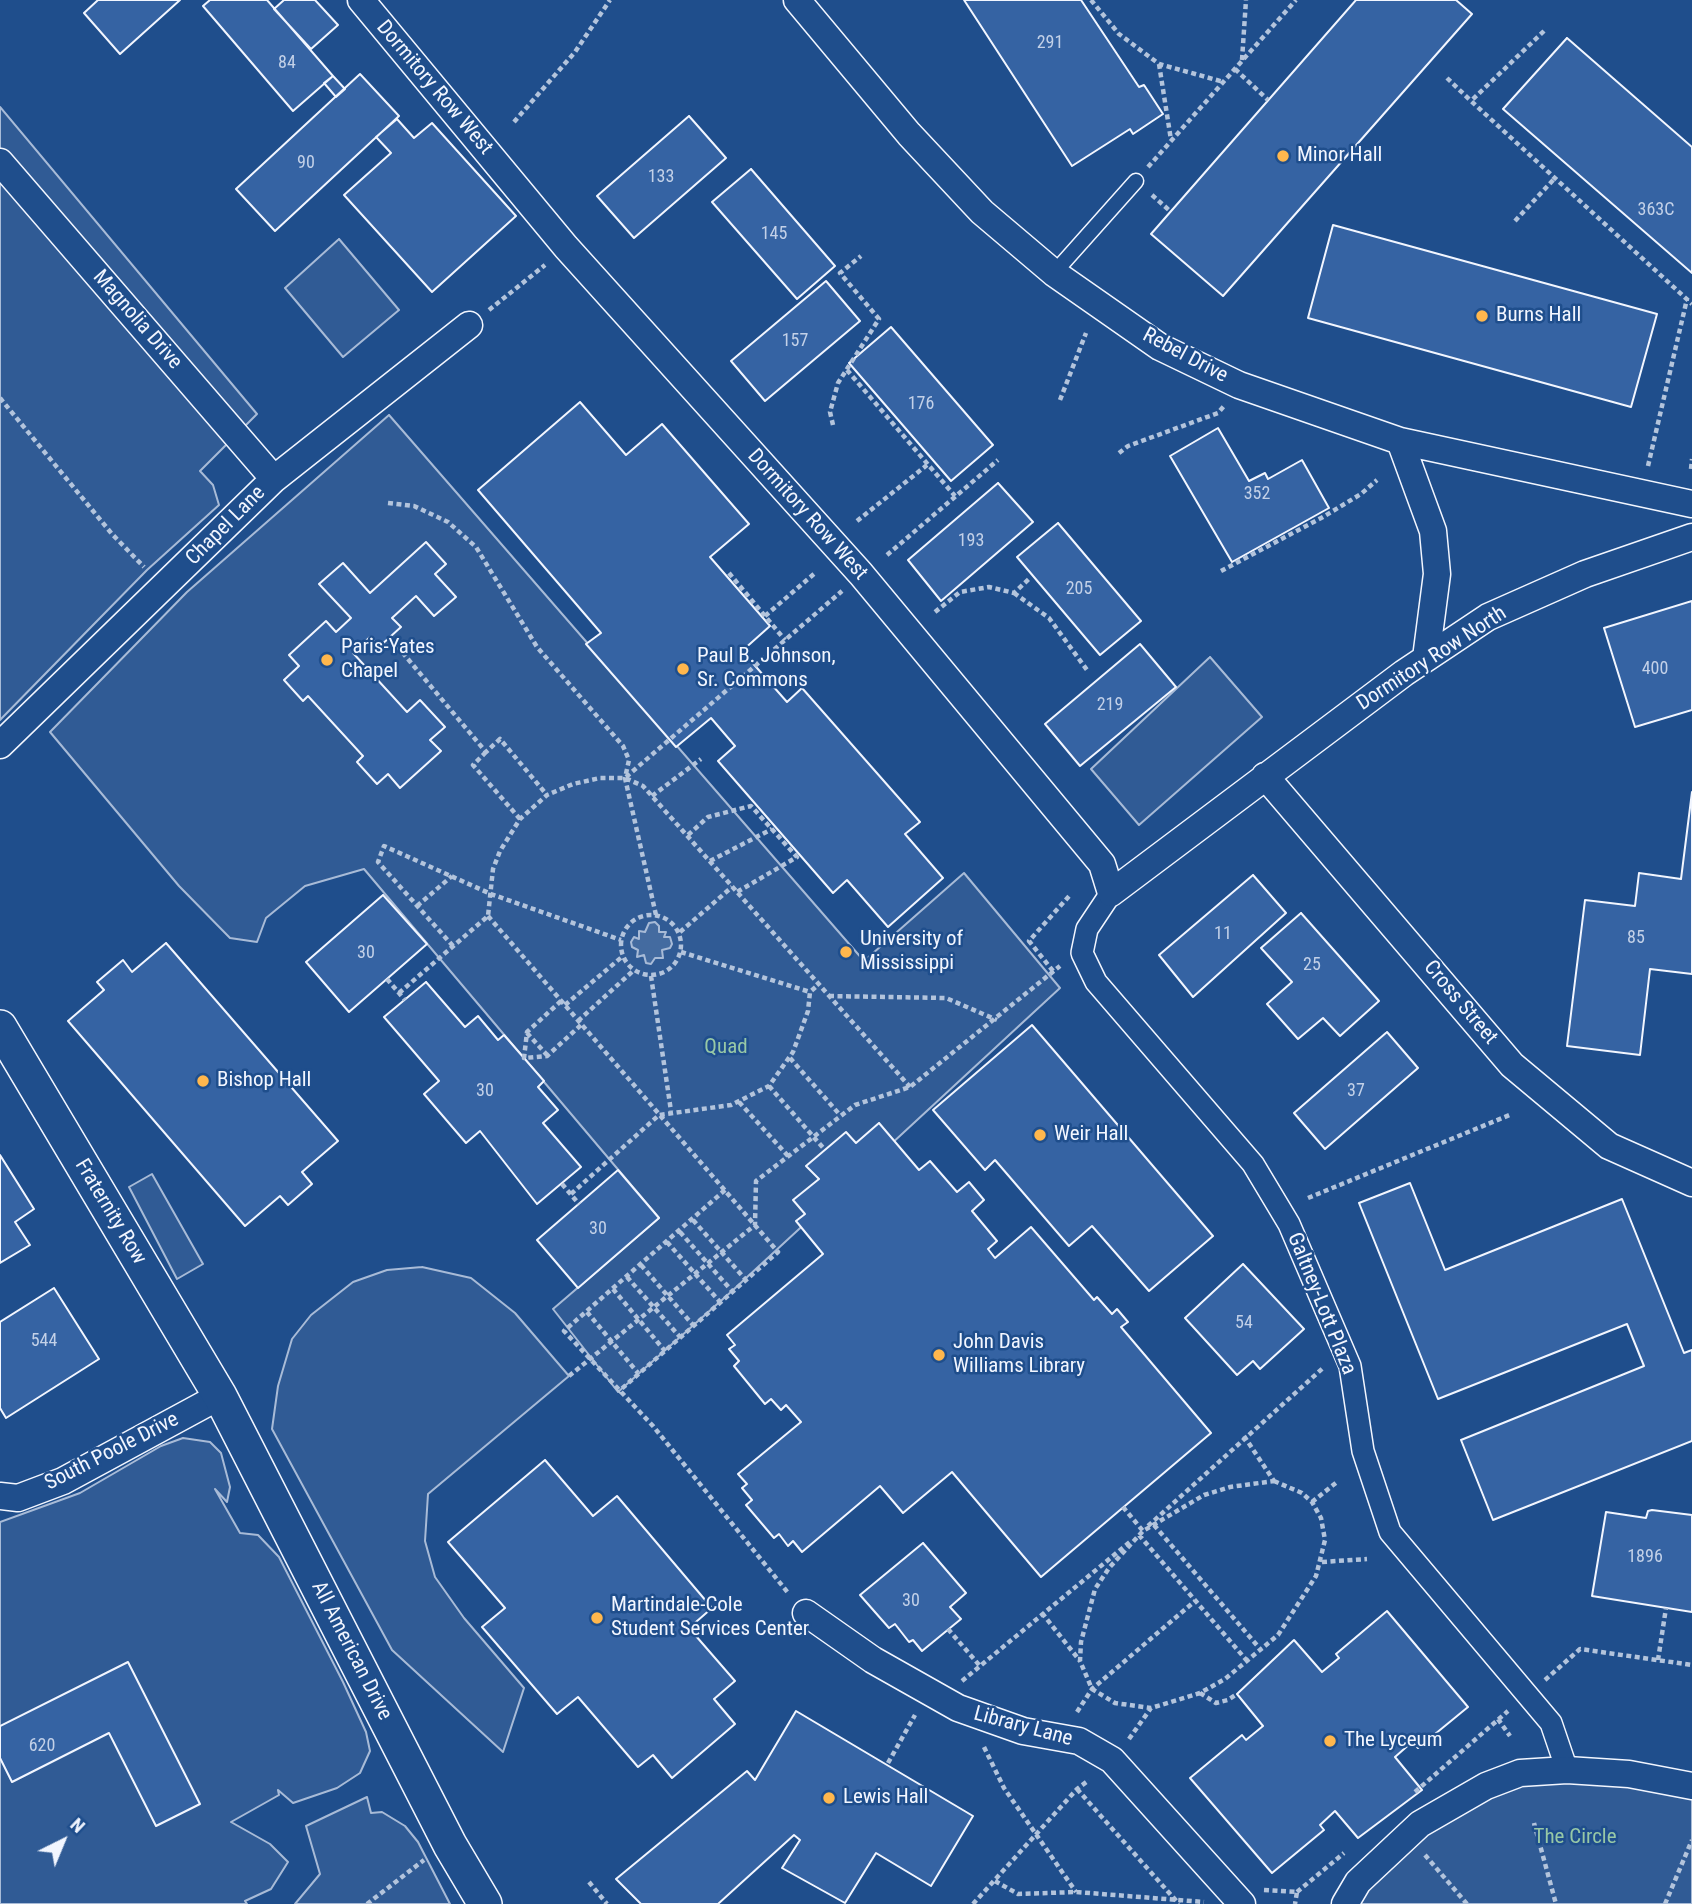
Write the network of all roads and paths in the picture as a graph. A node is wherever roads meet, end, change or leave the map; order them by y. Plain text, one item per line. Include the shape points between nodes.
1 (361, 0) edge
2 (610, 0) edge
3 (797, 0) edge
4 (1091, 0) edge
5 (1246, 0) edge
6 (1296, 0) edge
7 (1544, 31) dead end
8 (1242, 61) junction
9 (1159, 64) junction
10 (1235, 69) junction
11 (1447, 78) dead end
12 (1224, 82) junction
13 (1268, 100) dead end
14 (1471, 101) junction
15 (514, 122) dead end
16 (1171, 140) junction
17 (0, 162) edge
18 (1555, 178) junction
19 (1136, 181) joint
20 (1515, 221) dead end
21 (861, 256) dead end
22 (554, 258) dead end
23 (1054, 273) junction
24 (1690, 302) edge
25 (469, 325) joint
26 (1086, 333) dead end
27 (848, 370) junction
28 (0, 398) edge
29 (1060, 400) dead end
30 (1226, 402) dead end
31 (833, 425) dead end
32 (1400, 441) junction
33 (1119, 453) dead end
34 (1692, 459) edge
35 (998, 460) dead end
36 (927, 465) junction
37 (1648, 467) dead end
38 (1691, 469) edge
39 (274, 479) junction
40 (1377, 480) dead end
41 (955, 496) junction
42 (388, 503) dead end
43 (1692, 504) edge
44 (857, 521) dead end
45 (1692, 537) edge
46 (887, 555) dead end
47 (147, 570) dead end
48 (1222, 571) dead end
49 (729, 573) dead end
50 (815, 573) dead end
51 (1031, 577) dead end
52 (843, 590) dead end
53 (1014, 593) junction
54 (935, 612) dead end
55 (765, 616) junction
56 (785, 640) junction
57 (397, 646) dead end
58 (1426, 658) junction
59 (1087, 670) dead end
60 (0, 745) edge
61 (486, 752) junction
62 (701, 759) dead end
63 (1265, 776) junction
64 (625, 778) junction
65 (547, 795) junction
66 (652, 796) junction
67 (520, 820) junction
68 (772, 829) junction
69 (688, 835) junction
70 (710, 861) junction
71 (452, 876) junction
72 (732, 887) junction
73 (737, 892) junction
74 (1111, 893) junction
75 (491, 894) junction
76 (1070, 895) dead end
77 (417, 906) junction
78 (656, 915) junction
79 (488, 916) junction
80 (680, 932) junction
81 (621, 940) junction
82 (453, 946) junction
83 (681, 952) junction
84 (623, 956) junction
85 (1060, 966) dead end
86 (634, 970) junction
87 (1053, 971) junction
88 (651, 976) junction
89 (387, 979) dead end
90 (818, 985) junction
91 (810, 992) junction
92 (399, 993) junction
93 (828, 996) junction
94 (405, 1000) dead end
95 (562, 1003) junction
96 (997, 1020) junction
97 (580, 1023) junction
98 (0, 1027) edge
99 (527, 1032) junction
100 (547, 1056) junction
101 (790, 1057) junction
102 (769, 1086) junction
103 (910, 1087) junction
104 (739, 1102) junction
105 (671, 1111) junction
106 (1512, 1114) dead end
107 (659, 1115) junction
108 (840, 1115) junction
109 (813, 1135) junction
110 (825, 1150) dead end
111 (788, 1156) junction
112 (1692, 1183) edge
113 (562, 1184) dead end
114 (725, 1190) junction
115 (571, 1194) junction
116 (1308, 1198) dead end
117 (579, 1204) dead end
118 (692, 1220) junction
119 (755, 1225) junction
120 (680, 1231) junction
121 (667, 1242) junction
122 (721, 1252) junction
123 (707, 1264) junction
124 (641, 1265) junction
125 (695, 1274) junction
126 (627, 1277) junction
127 (746, 1280) junction
128 (613, 1289) junction
129 (732, 1291) junction
130 (668, 1296) junction
131 (720, 1302) junction
132 (654, 1307) junction
133 (587, 1312) junction
134 (639, 1320) junction
135 (693, 1325) junction
136 (680, 1337) junction
137 (612, 1341) junction
138 (665, 1350) junction
139 (1342, 1351) junction
140 (589, 1360) junction
141 (638, 1373) junction
142 (569, 1376) dead end
143 (618, 1392) junction
144 (220, 1396) junction
145 (1244, 1436) junction
146 (1274, 1481) junction
147 (1337, 1482) dead end
148 (0, 1496) edge
149 (1312, 1502) junction
150 (1123, 1507) dead end
151 (1154, 1525) junction
152 (1141, 1533) junction
153 (1367, 1559) dead end
154 (1322, 1562) junction
155 (1195, 1601) junction
156 (1666, 1608) dead end
157 (1042, 1613) junction
158 (806, 1614) joint
159 (948, 1629) dead end
160 (1261, 1650) junction
161 (1658, 1660) junction
162 (1080, 1661) junction
163 (1248, 1662) junction
164 (1692, 1665) edge
165 (980, 1666) junction
166 (962, 1681) dead end
167 (1092, 1689) junction
168 (1199, 1693) junction
169 (1237, 1694) dead end
170 (1528, 1695) junction
171 (1151, 1708) junction
172 (918, 1711) dead end
173 (1073, 1719) dead end
174 (1498, 1719) junction
175 (1510, 1736) dead end
176 (980, 1740) dead end
177 (1125, 1745) dead end
178 (888, 1763) dead end
179 (1567, 1770) junction
180 (1092, 1778) dead end
181 (1692, 1786) edge
182 (1077, 1789) junction
183 (1410, 1796) dead end
184 (1534, 1823) dead end
185 (1036, 1833) junction
186 (1692, 1840) edge
187 (1349, 1848) dead end
188 (1422, 1851) dead end
189 (425, 1859) dead end
190 (995, 1881) junction
191 (589, 1882) dead end
192 (1076, 1892) junction
193 (1297, 1892) junction
194 (1238, 1899) edge
195 (1178, 1902) edge
196 (367, 1904) edge
197 (485, 1904) edge
198 (607, 1904) edge
199 (972, 1904) edge
200 (1295, 1904) edge
201 (1345, 1904) edge
202 (1467, 1904) edge
203 (1556, 1904) edge
204 (1665, 1904) edge

1 - 74 street, Dormitory Row West via 566,247 861,574 1102,864
2 - 15 path via 575,52
3 - 23 street, Rebel Drive via 909,134 982,212
4 - 9 path via 1119,34
5 - 8 path
6 - 8 path
7 - 14 path
8 - 10 path
9 - 12 path
9 - 16 path
10 - 12 path
10 - 13 path
11 - 14 path
12 - 16 path
14 - 18 path
16 - 19 path
17 - 39 street, Magnolia Drive
18 - 20 path
18 - 24 path
19 - 23 lane
21 - 27 path via 840,273 880,319
22 - 25 path
23 - 32 street, Rebel Drive via 1160,347 1239,386
24 - 37 path
25 - 39 street, Chapel Lane
26 - 29 path
27 - 31 path via 834,396
27 - 36 path
28 - 47 path
30 - 33 path via 1218,413
32 - 43 street, Rebel Drive
32 - 58 street via 1433,531 1437,574
34 - 38 path
35 - 41 path
36 - 41 path
36 - 44 path
39 - 60 street, Chapel Lane
40 - 48 path via 1323,517
41 - 46 path
42 - 64 path via 414,506 449,522 476,547 537,647 623,746 629,760
45 - 58 street, Dormitory Row North via 1585,574 1488,617
49 - 55 path
50 - 55 path
51 - 53 path
52 - 56 path
53 - 54 path via 989,587 967,589
53 - 59 path via 1049,618
55 - 56 path
56 - 64 path
57 - 61 path
58 - 63 street, Dormitory Row North
61 - 65 path via 500,740
61 - 67 path via 473,765
62 - 66 path
63 - 74 street
63 - 112 street, Cross Street via 1511,1065 1609,1146
64 - 65 path via 600,778
64 - 66 path
64 - 78 path
65 - 67 path
66 - 69 path
67 - 75 path via 500,851
68 - 69 path via 751,806 708,817
68 - 70 path
68 - 73 path via 797,857
69 - 70 path
70 - 72 path
71 - 75 path
71 - 77 path
71 - 77 path via 384,846 378,862
72 - 73 path
72 - 80 path
73 - 90 path
74 - 139 street, Galtney-Lott Plaza via 1087,929 1082,953 1096,982 1253,1164 1290,1224
75 - 79 path
75 - 81 path
76 - 87 path via 1030,936 1029,941
77 - 82 path
78 - 80 path
78 - 81 path via 637,918
79 - 82 path
79 - 95 path
80 - 83 path
81 - 84 path
82 - 92 path
83 - 88 path via 671,969
83 - 91 path
84 - 86 path
84 - 95 path
85 - 87 path
86 - 88 path
86 - 97 path
87 - 96 path
88 - 105 path
89 - 92 path
90 - 91 path
90 - 93 path
91 - 101 path via 808,1012
92 - 94 path
93 - 96 path via 946,998
93 - 103 path
95 - 97 path
95 - 99 path
96 - 103 path
97 - 100 path
97 - 107 path
98 - 144 street, Fraternity Row
99 - 100 path
99 - 100 path via 524,1058
101 - 102 path
101 - 108 path
102 - 104 path
102 - 109 path
103 - 108 path via 855,1105
104 - 105 path via 708,1110
104 - 111 path
105 - 107 path
106 - 116 path
107 - 114 path
107 - 115 path
108 - 109 path
109 - 110 path
109 - 111 path
111 - 119 path via 757,1181
113 - 115 path
114 - 118 path
114 - 119 path
115 - 117 path
118 - 120 path
118 - 122 path
119 - 122 path
119 - 127 path via 778,1252
120 - 121 path
120 - 123 path
121 - 124 path
121 - 125 path
122 - 123 path
122 - 127 path
123 - 125 path
123 - 129 path
124 - 126 path
124 - 130 path
125 - 130 path
125 - 131 path
126 - 128 path
126 - 132 path
127 - 129 path
128 - 133 path
128 - 134 path
129 - 131 path
130 - 132 path
130 - 135 path
131 - 135 path
132 - 134 path
132 - 136 path
133 - 137 path
133 - 140 path via 564,1331
134 - 137 path
134 - 138 path
135 - 136 path
136 - 138 path
137 - 140 path
137 - 141 path
138 - 141 path
139 - 145 path
139 - 170 street, Galtney-Lott Plaza via 1350,1366 1363,1451 1390,1532
140 - 142 path
140 - 143 path
141 - 143 path
143 - 158 path via 653,1426
144 - 148 street, South Poole Drive via 63,1481 18,1497
144 - 197 street, All American Drive via 450,1845
145 - 146 path
145 - 152 path
146 - 149 path
146 - 151 path via 1204,1495
147 - 149 path
149 - 154 path via 1324,1532
150 - 152 path
151 - 152 path
151 - 160 path
152 - 155 path
152 - 157 path
152 - 162 path via 1095,1589
153 - 154 path
154 - 160 path via 1289,1621
155 - 163 path
155 - 167 path
156 - 161 path
157 - 162 path
157 - 165 path
158 - 194 street, Library Lane via 958,1709 1023,1731 1079,1741 1112,1760
159 - 165 path
160 - 163 path
161 - 164 path
161 - 170 path via 1580,1649
162 - 167 path
163 - 168 path
165 - 166 path
167 - 171 path via 1115,1703
167 - 173 path
168 - 169 path via 1216,1703
168 - 171 path
170 - 174 path
170 - 179 street, Galtney-Lott Plaza via 1551,1723
171 - 177 path
172 - 178 path
174 - 175 path
174 - 183 path
176 - 185 path via 1004,1788
179 - 181 street via 1629,1774
179 - 201 street via 1520,1773 1486,1786 1420,1824 1357,1882
180 - 182 path
182 - 185 path
182 - 195 path
184 - 203 path
185 - 190 path
185 - 192 path
186 - 204 path
187 - 193 path
188 - 202 path
189 - 196 path
190 - 192 path via 1018,1894
190 - 199 path
191 - 198 path
192 - 195 path
193 - 194 path
193 - 200 path
194 - 195 path

